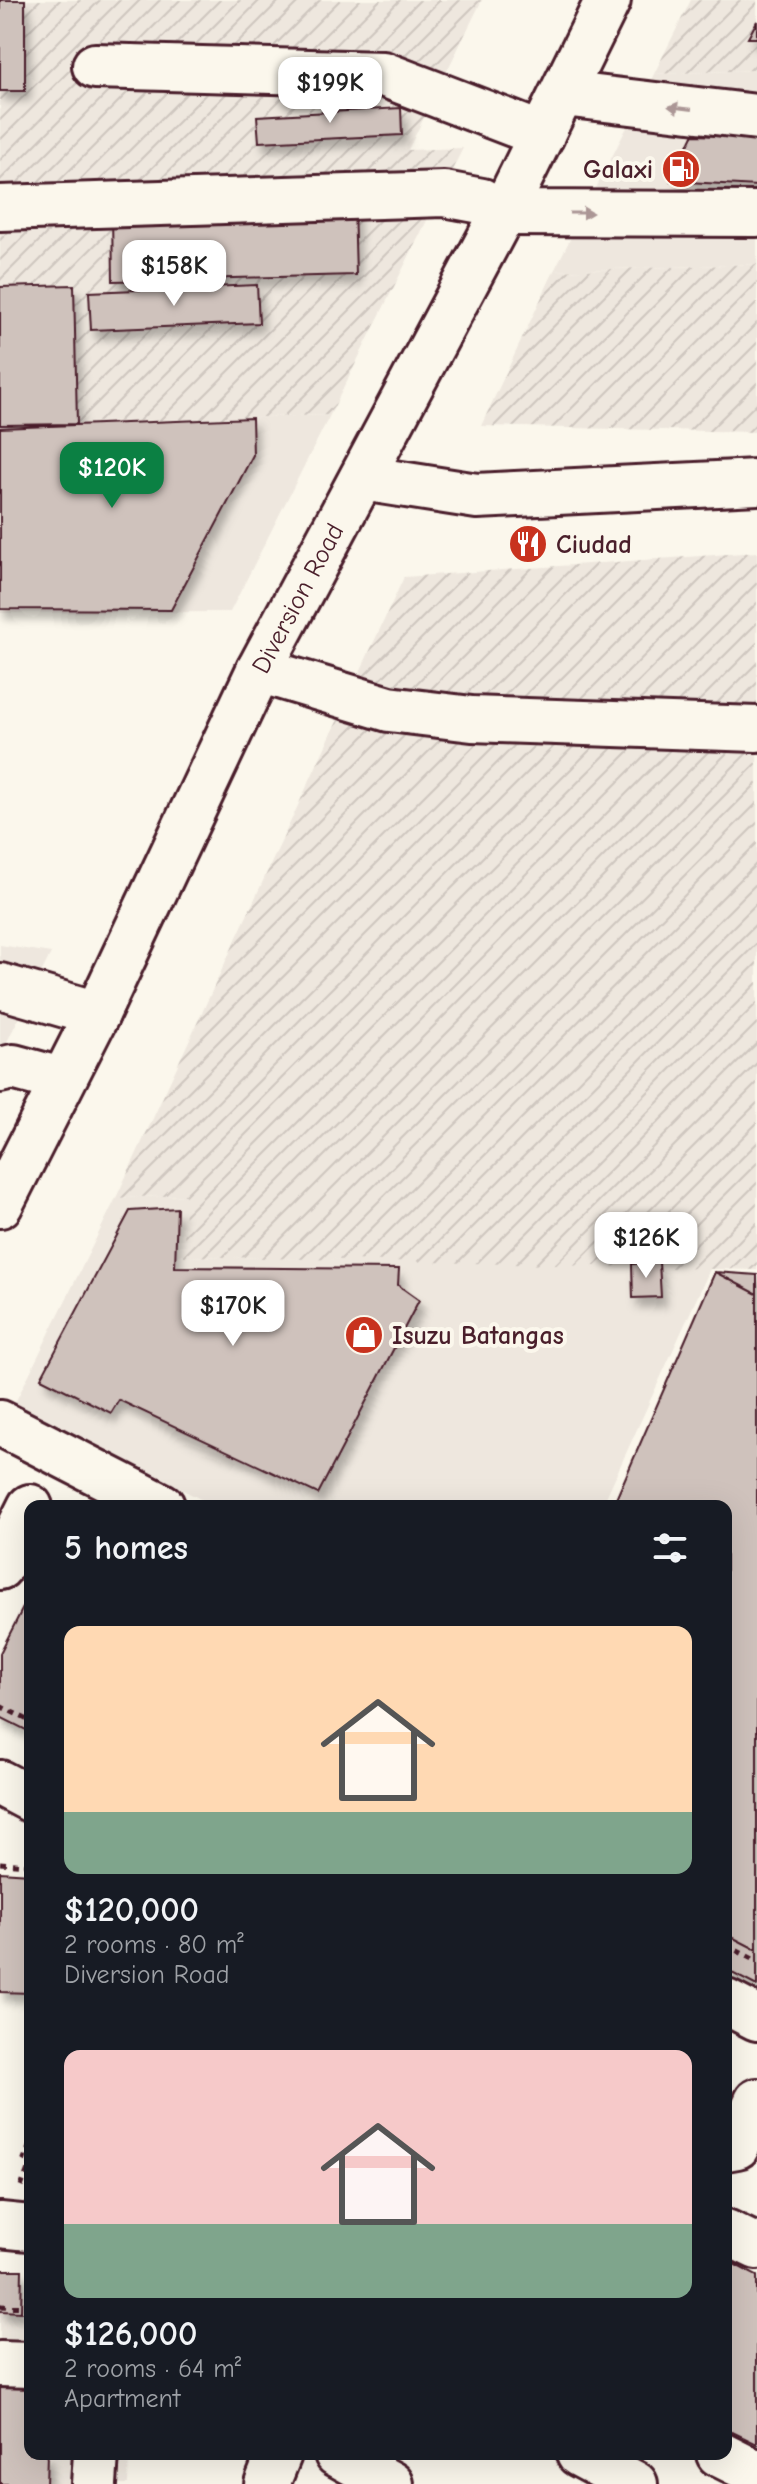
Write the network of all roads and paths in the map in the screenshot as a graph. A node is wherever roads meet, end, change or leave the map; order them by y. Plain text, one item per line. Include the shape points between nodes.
1 (608, 0) edge
2 (95, 66) dead end
3 (563, 94) junction
4 (757, 117) edge
5 (542, 135) junction
6 (0, 208) edge
7 (503, 213) junction
8 (757, 214) edge
9 (362, 478) junction
10 (757, 482) edge
11 (259, 670) junction
12 (757, 729) edge
13 (0, 986) edge
14 (97, 1014) junction
15 (0, 1070) edge
16 (61, 1080) junction
17 (3, 1192) edge
18 (0, 1423) edge
19 (57, 1450) junction
20 (33, 1500) edge
21 (151, 1500) edge
22 (24, 1518) edge
23 (0, 1567) edge
24 (0, 1706) edge
25 (24, 1718) edge
26 (0, 1783) edge
27 (24, 1796) edge
28 (0, 1863) edge
29 (24, 1865) edge
30 (732, 1948) edge
31 (757, 1961) edge
32 (732, 2005) edge
33 (757, 2018) edge
34 (757, 2101) edge
35 (736, 2148) edge
36 (0, 2225) edge
37 (24, 2227) edge
38 (732, 2235) edge
39 (757, 2247) edge
40 (0, 2306) edge
41 (24, 2307) edge
42 (0, 2364) edge
43 (24, 2365) edge
44 (96, 2460) edge
45 (277, 2460) edge
46 (348, 2460) edge
47 (596, 2460) edge
48 (731, 2460) edge
49 (633, 2472) edge
50 (757, 2473) edge
51 (94, 2484) edge
52 (267, 2484) edge
53 (391, 2484) edge

1 - 3 main road, Diversion Road
2 - 5 main road via 383,74
4 -> 3 main road
3 - 5 main road, Diversion Road
5 - 7 main road, Diversion Road
6 - 7 main road via 444,194 482,201
7 -> 8 main road
7 - 9 main road, Diversion Road
9 - 10 main road via 477,496
9 - 11 main road, Diversion Road
11 - 12 main road via 389,709 458,717
11 - 14 main road, Diversion Road
13 - 14 main road
14 - 16 main road, Diversion Road
15 - 16 main road via 13,1067
16 - 17 main road, Diversion Road
18 - 19 main road
19 - 20 main road
19 - 21 main road
22 - 23 main road
24 - 25 path
26 - 27 main road
28 - 29 path
30 - 31 path
32 - 33 main road
34 - 35 main road
36 - 37 main road
38 - 39 main road
40 - 41 path
42 - 43 main road
44 - 51 main road
45 - 52 main road
46 - 53 main road
47 - 49 main road
48 - 50 main road

